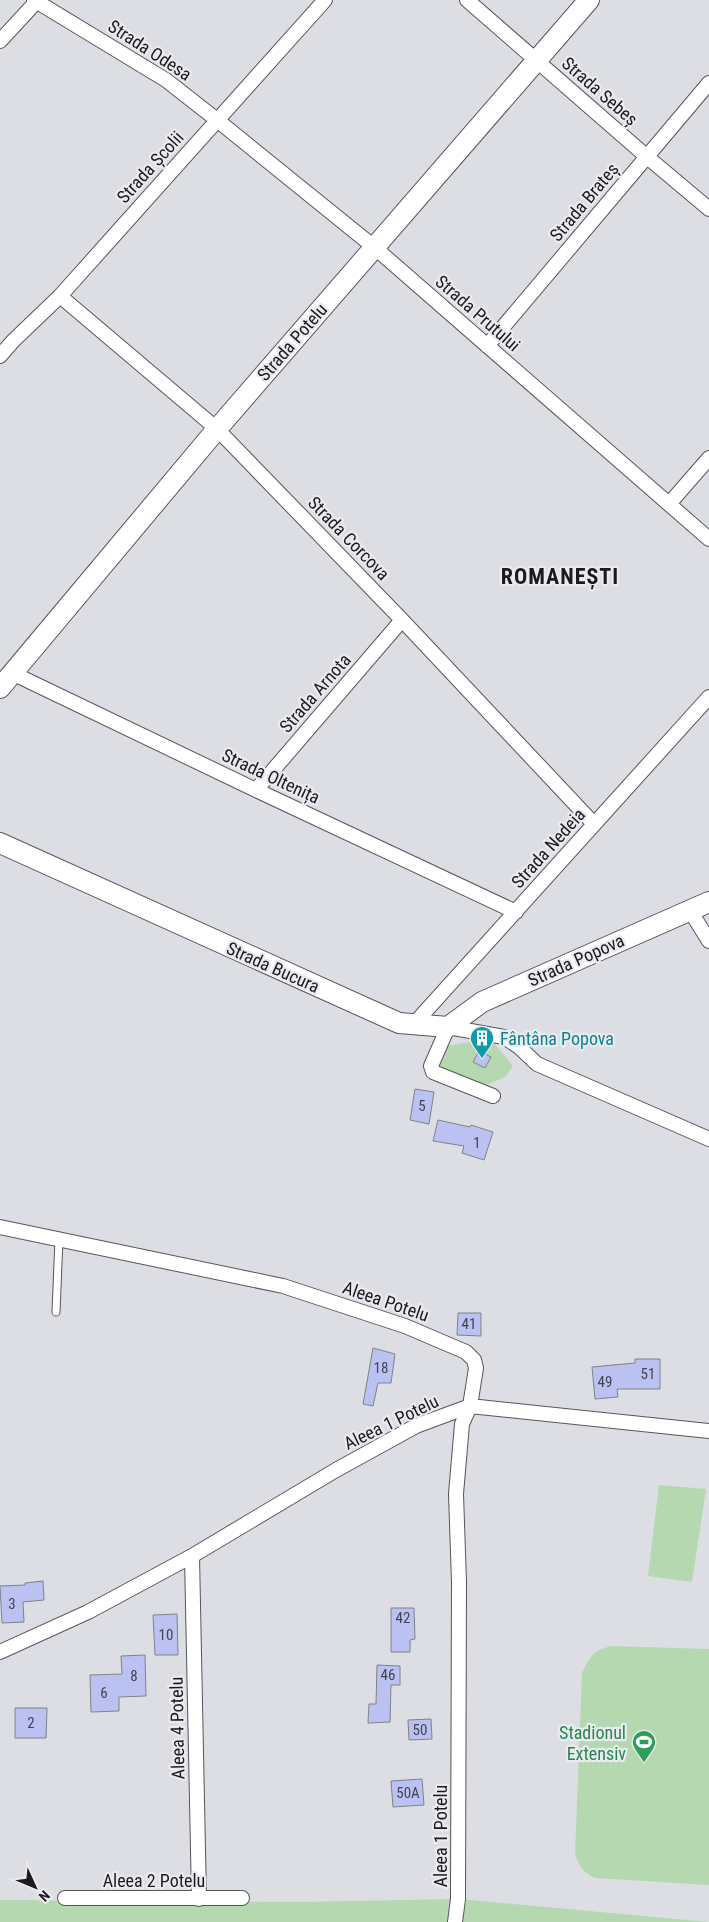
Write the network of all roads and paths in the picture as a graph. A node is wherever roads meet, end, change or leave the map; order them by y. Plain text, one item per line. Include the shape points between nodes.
1 (325, 0) edge
2 (467, 0) edge
3 (589, 0) edge
4 (35, 1) edge
5 (0, 41) edge
6 (536, 60) junction
7 (709, 83) edge
8 (217, 120) junction
9 (646, 156) junction
10 (709, 209) edge
11 (374, 248) junction
12 (60, 296) junction
13 (487, 346) junction
14 (0, 356) edge
15 (217, 429) junction
16 (709, 458) edge
17 (669, 504) junction
18 (709, 539) edge
19 (402, 620) junction
20 (6, 680) edge
21 (709, 697) edge
22 (256, 790) junction
23 (594, 824) junction
24 (0, 843) edge
25 (709, 902) edge
26 (689, 910) junction
27 (516, 912) junction
28 (709, 941) edge
29 (414, 1024) junction
30 (448, 1027) junction
31 (493, 1096) dead end
32 (709, 1139) edge
33 (0, 1227) edge
34 (59, 1239) junction
35 (56, 1312) dead end
36 (470, 1406) junction
37 (709, 1431) edge
38 (192, 1556) junction
39 (0, 1652) edge
40 (65, 1898) dead end
41 (242, 1898) dead end
42 (199, 1899) junction
43 (455, 1922) edge

1 - 8 street, Strada Școlii
2 - 6 street, Strada Sebeș
3 - 6 street, Strada Potelu
4 - 5 street
4 - 8 street, Strada Odesa via 166,80
6 - 9 street, Strada Sebeș
6 - 11 street, Strada Potelu
7 - 9 street, Strada Brateș
8 - 11 street, Strada Prutului
8 - 12 street, Strada Școlii
9 - 10 street, Strada Sebeș
9 - 13 street, Strada Brateș
11 - 13 street, Strada Prutului
11 - 15 street, Strada Potelu
12 - 14 street, Strada Școlii
12 - 15 street, Strada Corcova
13 - 17 street, Strada Prutului
15 - 19 street, Strada Corcova
15 - 20 street, Strada Potelu
16 - 17 street
17 - 18 street, Strada Prutului
19 - 22 street, Strada Arnota
19 - 23 street, Strada Corcova
20 - 22 street, Strada Oltenița
21 - 23 street, Strada Nedeia
22 - 27 street, Strada Oltenița
23 - 27 street, Strada Nedeia
24 - 29 street, Strada Bucura via 399,1023
25 - 26 street, Strada Popova
26 - 28 street
26 - 30 street, Strada Popova via 482,1002
27 - 29 street, Strada Nedeia
29 - 30 street, Strada Bucura
30 - 31 street via 432,1066 433,1072
30 - 32 street via 504,1037 537,1064
33 - 34 street, Aleea Potelu
34 - 35 lane
34 - 36 street, Aleea Potelu via 283,1286 405,1326 466,1352 474,1360 476,1368
36 - 37 street
36 - 38 street, Aleea 1 Potelu via 416,1426
36 - 43 street, Aleea 1 Potelu via 462,1424 456,1494 460,1582 458,1899
38 - 39 street, Aleea 1 Potelu via 88,1612
38 - 42 street, Aleea 4 Potelu
40 - 42 street, Aleea 2 Potelu
41 - 42 street, Aleea 2 Potelu

